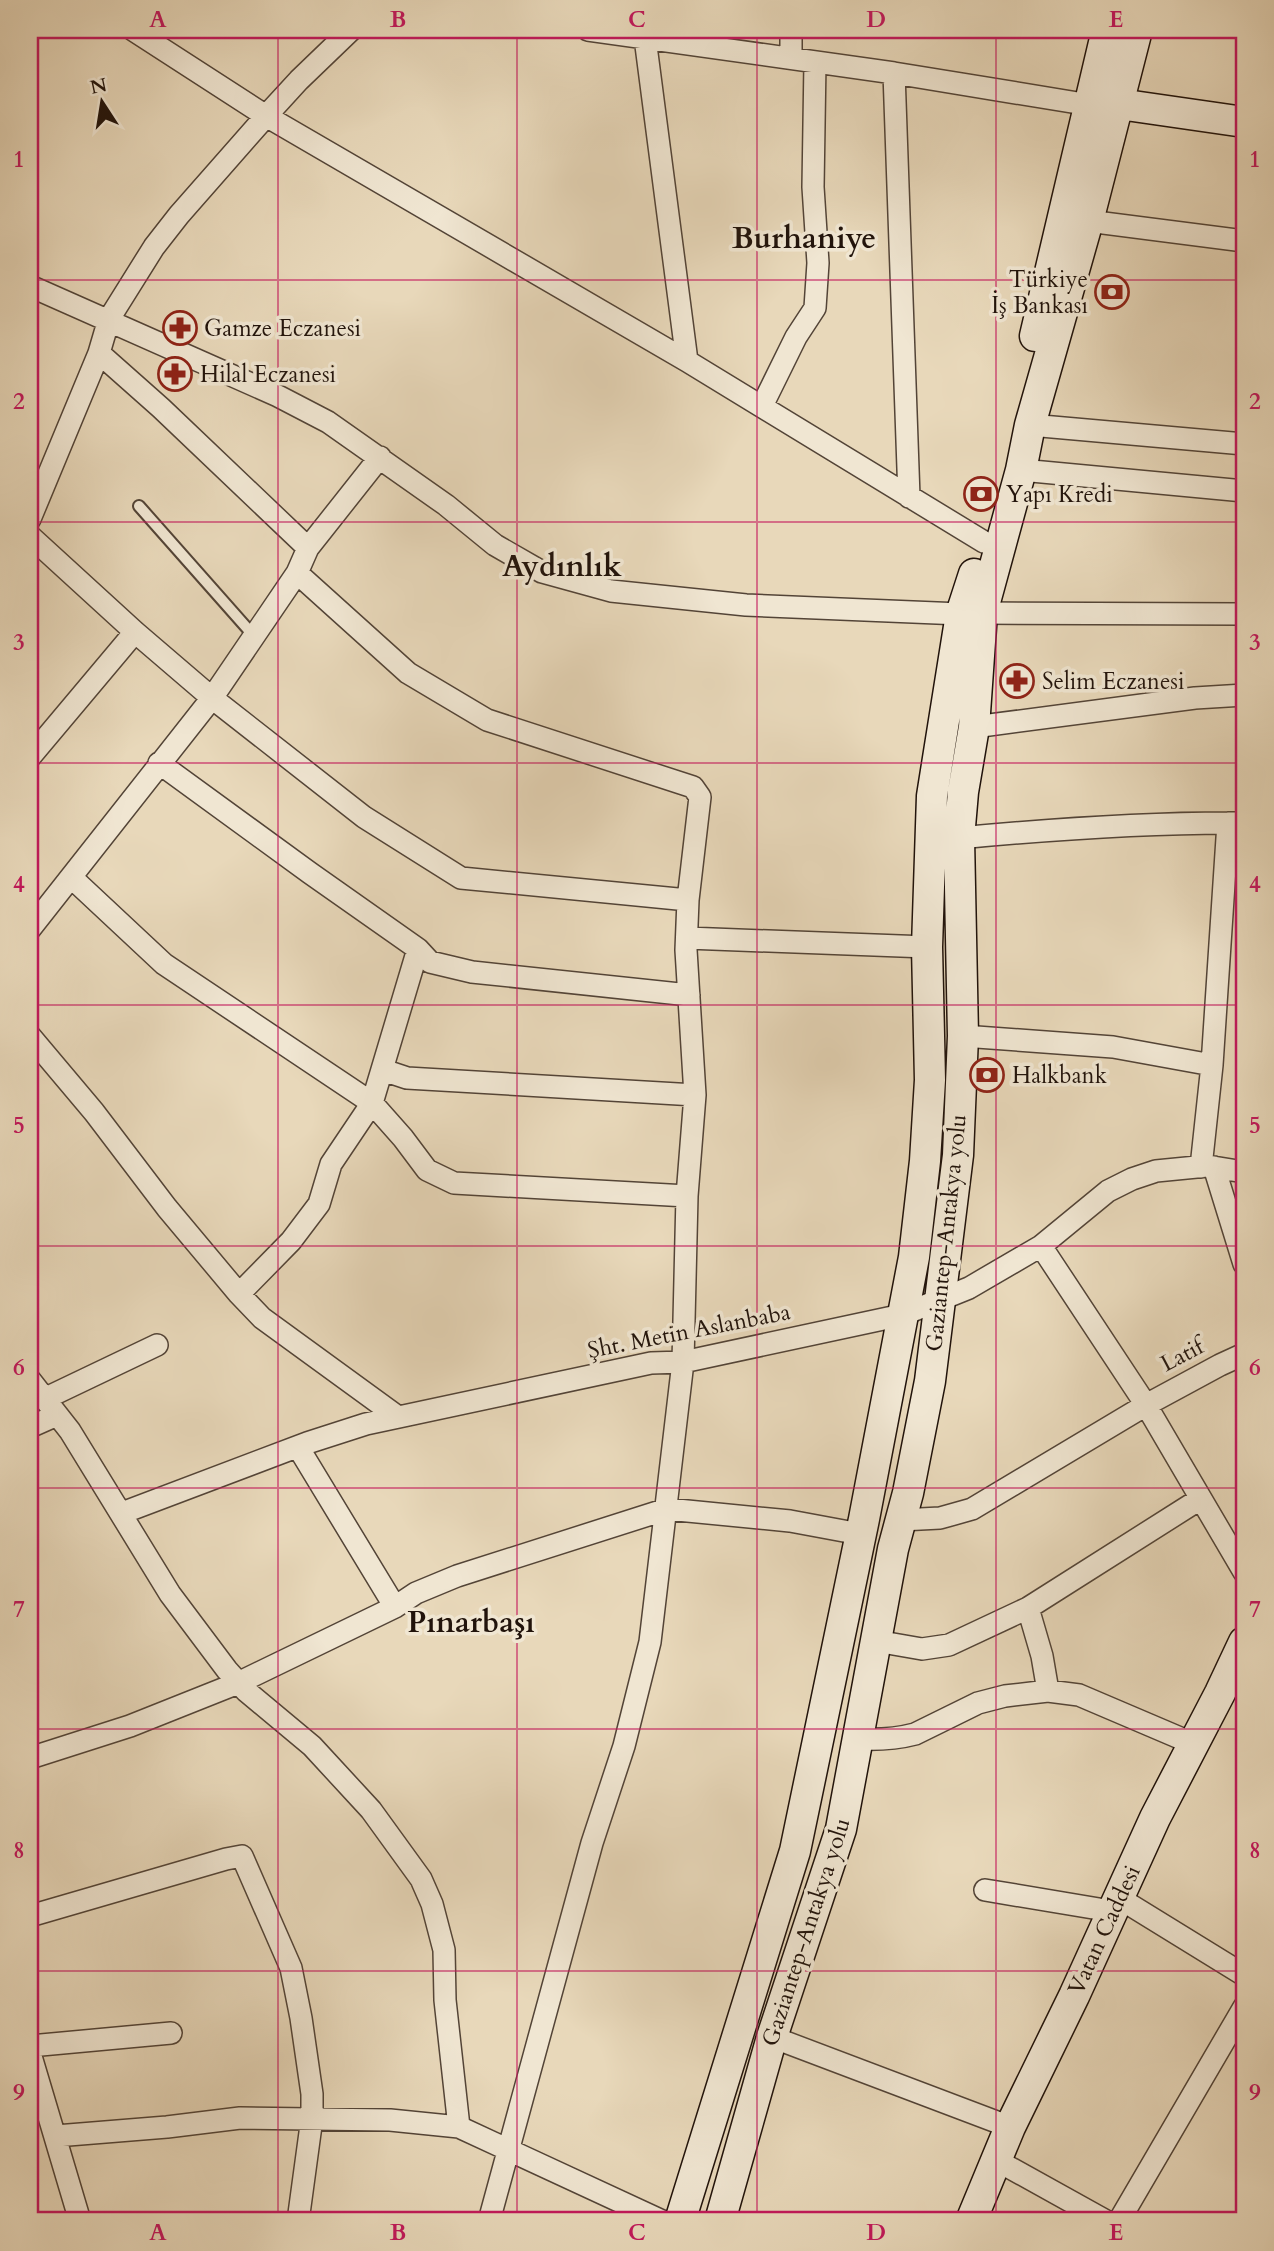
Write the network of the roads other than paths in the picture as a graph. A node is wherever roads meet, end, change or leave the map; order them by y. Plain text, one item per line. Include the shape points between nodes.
1 (133, 30) edge
2 (351, 30) edge
3 (588, 30) edge
4 (791, 30) edge
5 (1107, 30) edge
6 (1137, 30) edge
7 (645, 38) junction
8 (790, 58) junction
9 (815, 62) junction
10 (894, 73) junction
11 (1105, 104) junction
12 (266, 116) junction
13 (1244, 122) edge
14 (1088, 221) junction
15 (1244, 241) edge
16 (30, 286) edge
17 (109, 319) junction
18 (99, 353) junction
19 (687, 361) junction
20 (762, 406) junction
21 (1030, 425) junction
22 (1244, 444) edge
23 (380, 457) junction
24 (1021, 470) junction
25 (36, 489) edge
26 (1244, 491) edge
27 (909, 498) junction
28 (139, 506) dead end
29 (30, 519) edge
30 (30, 536) edge
31 (984, 542) junction
32 (308, 548) junction
33 (297, 573) junction
34 (972, 614) junction
35 (1244, 614) edge
36 (135, 632) junction
37 (254, 636) junction
38 (1244, 695) edge
39 (212, 698) junction
40 (974, 727) junction
41 (30, 757) edge
42 (159, 763) junction
43 (1236, 823) edge
44 (959, 838) junction
45 (72, 878) junction
46 (688, 900) junction
47 (30, 929) edge
48 (687, 938) junction
49 (927, 947) junction
50 (418, 949) junction
51 (689, 996) junction
52 (30, 1035) edge
53 (963, 1036) junction
54 (38, 1063) edge
55 (1212, 1065) junction
56 (383, 1070) junction
57 (695, 1096) junction
58 (372, 1103) junction
59 (1208, 1167) junction
60 (1244, 1172) edge
61 (687, 1196) junction
62 (1041, 1246) junction
63 (1244, 1265) edge
64 (239, 1294) junction
65 (940, 1299) junction
66 (902, 1315) junction
67 (157, 1345) dead end
68 (1244, 1354) edge
69 (684, 1362) junction
70 (30, 1380) edge
71 (1146, 1405) junction
72 (51, 1407) junction
73 (398, 1417) junction
74 (30, 1427) edge
75 (298, 1447) junction
76 (1200, 1499) junction
77 (667, 1509) junction
78 (122, 1513) junction
79 (901, 1520) junction
80 (860, 1534) junction
81 (1244, 1572) edge
82 (395, 1607) junction
83 (1028, 1608) junction
84 (876, 1641) junction
85 (1244, 1642) edge
86 (238, 1683) junction
87 (1048, 1690) junction
88 (858, 1739) junction
89 (1194, 1744) junction
90 (30, 1758) edge
91 (985, 1890) dead end
92 (1115, 1905) junction
93 (30, 1916) edge
94 (1244, 1975) edge
95 (1244, 2007) edge
96 (171, 2034) dead end
97 (772, 2037) junction
98 (31, 2059) edge
99 (312, 2118) junction
100 (459, 2127) junction
101 (1010, 2127) junction
102 (56, 2136) junction
103 (509, 2148) junction
104 (996, 2160) junction
105 (80, 2221) edge
106 (298, 2221) edge
107 (489, 2221) edge
108 (662, 2221) edge
109 (680, 2221) edge
110 (720, 2221) edge
111 (971, 2221) edge
112 (1105, 2221) edge
113 (1119, 2221) edge

1 - 12 street
2 - 12 street
3 - 7 street
4 - 8 street
5 - 11 main road, Gaziantep-Antakya yolu
6 - 11 main road, Gaziantep-Antakya yolu
7 - 8 street
7 - 19 street
8 - 9 street
9 - 10 street
9 - 20 street via 815,308
10 - 11 street
10 - 27 street
11 - 13 main road
11 - 14 main road, Gaziantep-Antakya yolu
11 - 31 main road, Gaziantep-Antakya yolu
12 - 17 street via 154,247
12 - 19 street
14 - 15 street
14 - 21 main road, Gaziantep-Antakya yolu
16 - 17 street
17 - 18 street
17 - 23 street via 278,396
18 - 25 street
18 - 32 street
19 - 20 street
20 - 27 street
21 - 22 street
21 - 24 main road, Gaziantep-Antakya yolu
23 - 32 street
23 - 34 street via 495,545 541,572 565,579 611,591 746,605
24 - 26 street
24 - 34 main road, Gaziantep-Antakya yolu
25 - 29 street
27 - 31 street
28 - 37 lane
30 - 36 street
31 - 34 main road, Gaziantep-Antakya yolu
32 - 33 street
33 - 37 street
33 - 46 street via 408,673 488,720 693,787 700,797
34 - 35 street
34 - 40 main road, Gaziantep-Antakya yolu
34 - 49 main road, Gaziantep-Antakya yolu via 932,796
36 - 39 street
36 - 41 street
37 - 39 street
38 - 40 street
39 - 42 street
39 - 46 street via 364,817 461,877
40 - 44 main road, Gaziantep-Antakya yolu
42 - 45 street
42 - 50 street
43 - 44 street
43 - 55 street
44 - 53 main road, Gaziantep-Antakya yolu
45 - 47 street
45 - 58 street via 164,964
46 - 48 street
48 - 49 street
48 - 51 street
49 - 66 main road, Gaziantep-Antakya yolu via 930,1080 925,1161
50 - 51 street via 430,962 472,972
50 - 56 street
51 - 57 street
52 - 54 street
53 - 55 street via 1113,1047
53 - 65 main road, Gaziantep-Antakya yolu via 958,1155
54 - 64 street via 94,1112
55 - 59 street
56 - 57 street via 407,1078
56 - 58 street
57 - 61 street
58 - 61 street via 427,1170 454,1183
58 - 64 street via 331,1164 319,1204 291,1241
59 - 60 street, Şht. Metin Aslanbaba
59 - 62 street, Şht. Metin Aslanbaba via 1156,1171 1120,1185
59 - 63 street
61 - 69 street
62 - 65 street, Şht. Metin Aslanbaba via 969,1288
62 - 71 street
64 - 73 street via 262,1318
65 - 66 street, Şht. Metin Aslanbaba
65 - 79 main road, Gaziantep-Antakya yolu via 930,1381
66 - 69 street, Şht. Metin Aslanbaba
66 - 80 main road, Gaziantep-Antakya yolu
67 - 72 street
68 - 71 street, Latif
69 - 73 street, Şht. Metin Aslanbaba via 651,1363
69 - 77 street
70 - 72 street
71 - 76 street
71 - 79 street, Latif via 972,1509 940,1518
72 - 74 street
72 - 78 street
73 - 75 street, Şht. Metin Aslanbaba
75 - 78 street, Şht. Metin Aslanbaba
75 - 82 street
76 - 81 street
76 - 83 street
77 - 80 street via 790,1521
77 - 82 street via 457,1576
77 - 103 street via 650,1643
78 - 86 street via 170,1594
79 - 84 main road, Gaziantep-Antakya yolu
80 - 109 main road, Gaziantep-Antakya yolu via 795,1851
82 - 86 street
83 - 84 street via 942,1647 922,1649
83 - 87 street
84 - 88 main road, Gaziantep-Antakya yolu
85 - 89 main road, Vatan Caddesi
86 - 90 street via 130,1726
86 - 100 street via 312,1746 371,1810 421,1879 444,1951
87 - 88 street via 978,1703 915,1734
87 - 89 street via 1079,1695
88 - 97 main road, Gaziantep-Antakya yolu via 841,1829
89 - 92 main road, Vatan Caddesi
91 - 92 street
92 - 94 street
92 - 101 main road, Vatan Caddesi
93 - 99 street via 242,1856 291,1968
95 - 113 street
96 - 98 street
97 - 101 street
97 - 110 main road, Gaziantep-Antakya yolu
98 - 102 street
99 - 100 street
99 - 102 street via 240,2118
99 - 106 street
100 - 103 street
101 - 104 main road, Vatan Caddesi
102 - 105 street
103 - 107 street
103 - 108 street
104 - 111 main road, Vatan Caddesi
104 - 112 street

